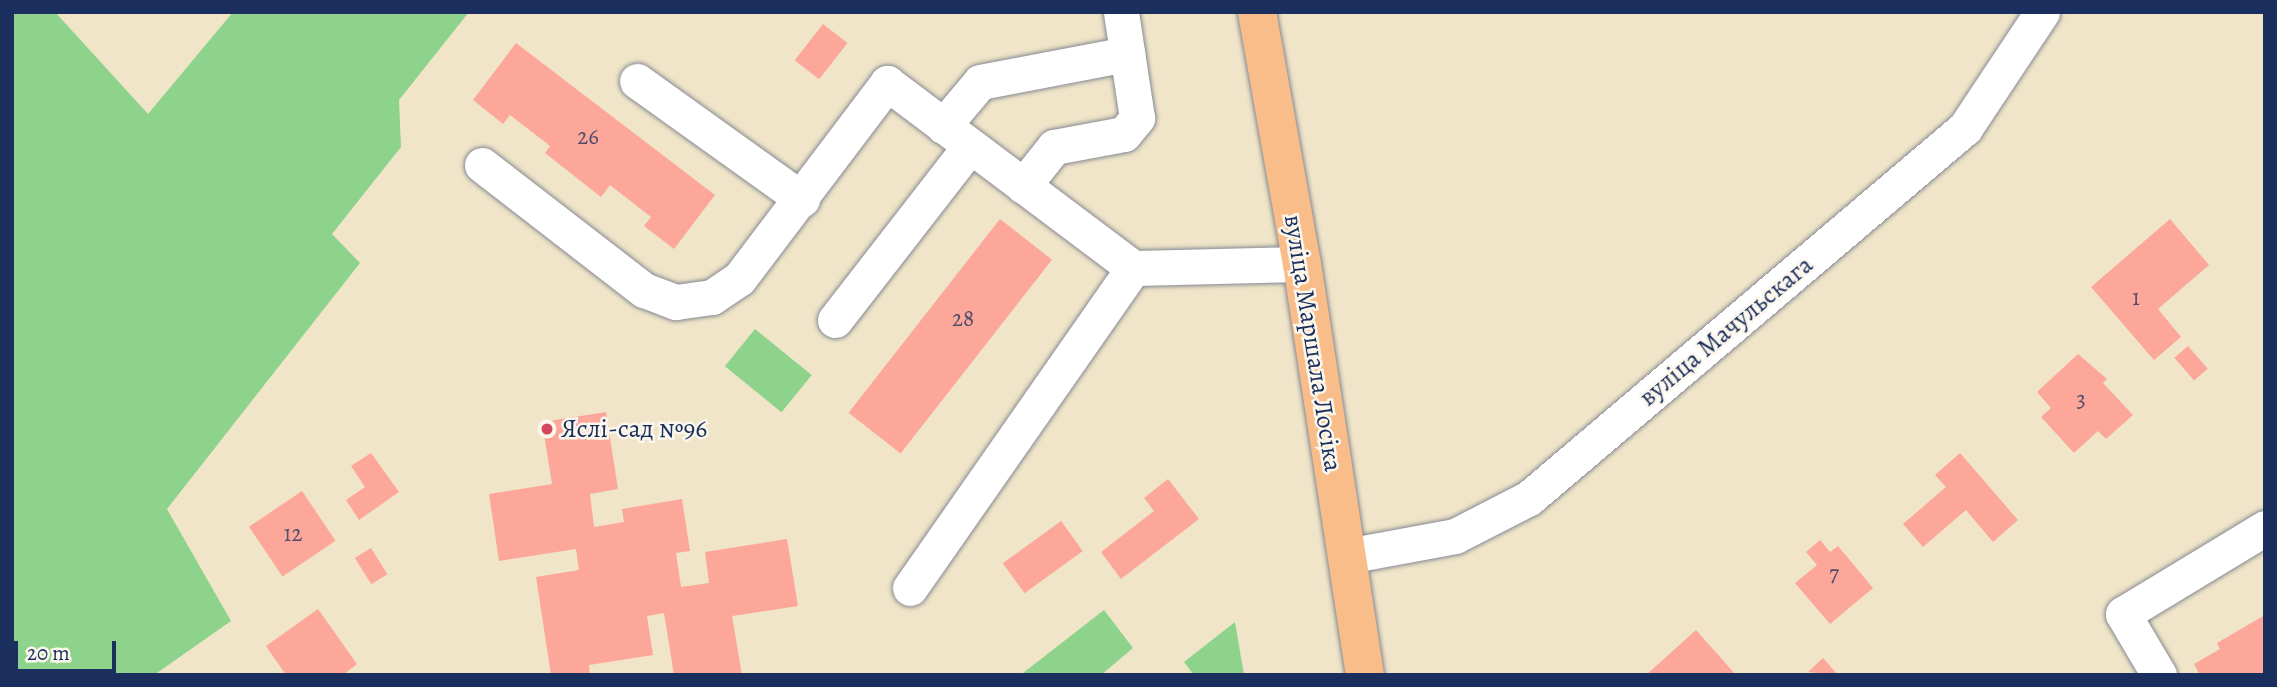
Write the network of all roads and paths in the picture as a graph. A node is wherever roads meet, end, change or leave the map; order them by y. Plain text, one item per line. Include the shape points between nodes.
1 (1121, 12) edge
2 (1257, 12) edge
3 (2042, 12) edge
4 (1127, 54) junction
5 (636, 81) dead end
6 (957, 136) junction
7 (482, 165) dead end
8 (1023, 186) junction
9 (802, 199) junction
10 (1302, 264) junction
11 (1133, 268) junction
12 (835, 320) dead end
13 (2265, 528) edge
14 (1347, 556) junction
15 (909, 588) dead end
16 (1365, 675) edge
17 (2159, 675) edge

1 - 4 street
2 - 10 main road, вуліца Маршала Лосіка
3 - 14 street, вуліца Мачульскага via 1965,128 1529,498 1455,536
4 - 6 street via 980,82
4 - 8 street via 1137,118 1124,134 1054,147
5 - 9 street
6 - 8 street
6 - 9 street via 887,83
6 - 12 street
7 - 9 street via 644,290 676,302 712,297 739,279
8 - 11 street
10 - 11 street
10 - 14 main road, вуліца Маршала Лосіка
11 - 15 street
13 - 17 street via 2123,614
14 - 16 main road, вуліца Маршала Лосіка

